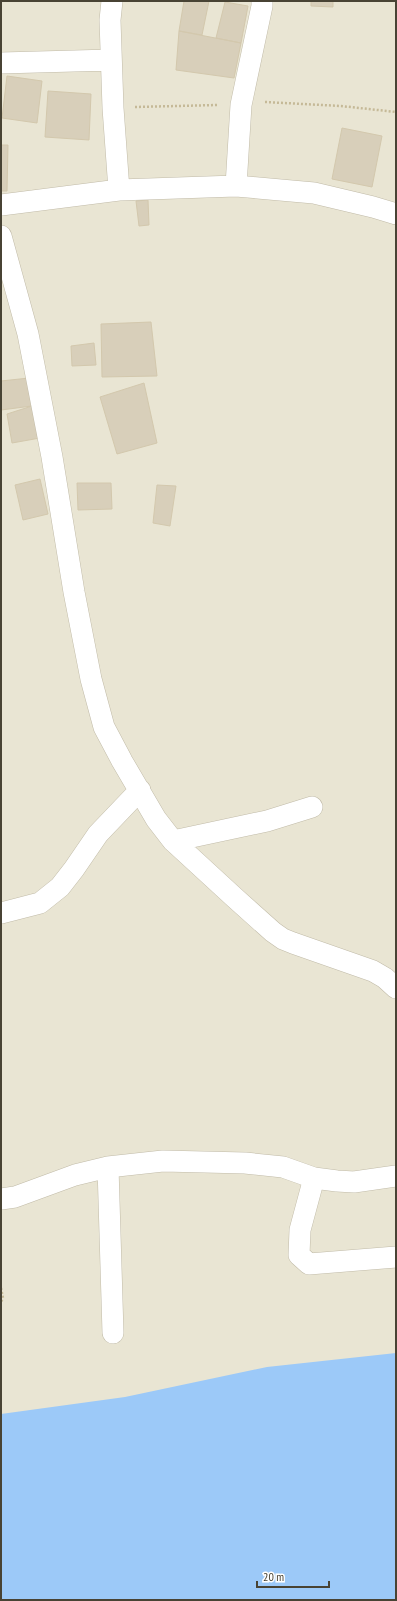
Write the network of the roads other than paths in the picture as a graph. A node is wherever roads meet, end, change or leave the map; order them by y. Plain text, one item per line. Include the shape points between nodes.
1 (112, 1) edge
2 (262, 1) edge
3 (111, 60) junction
4 (1, 63) edge
5 (236, 186) junction
6 (119, 190) junction
7 (1, 205) edge
8 (396, 214) edge
9 (1, 236) edge
10 (140, 790) junction
11 (312, 807) dead end
12 (173, 841) junction
13 (1, 913) edge
14 (396, 988) edge
15 (108, 1167) junction
16 (396, 1176) edge
17 (314, 1178) junction
18 (1, 1199) edge
19 (396, 1257) edge
20 (113, 1333) dead end

1 - 3 street
2 - 5 street via 241,105
3 - 4 street
3 - 6 street
5 - 6 street
5 - 8 street via 314,193
6 - 7 street
9 - 10 street via 28,334 91,679 104,727
10 - 12 street via 156,819
10 - 13 street via 98,834 60,887 40,903
11 - 12 street via 267,821
12 - 14 street via 273,932 293,943 373,971
15 - 17 street via 163,1161 245,1162 283,1168
15 - 18 street via 75,1175 15,1197
15 - 20 street
16 - 17 street via 354,1182
17 - 19 street via 300,1230 299,1255 309,1264

